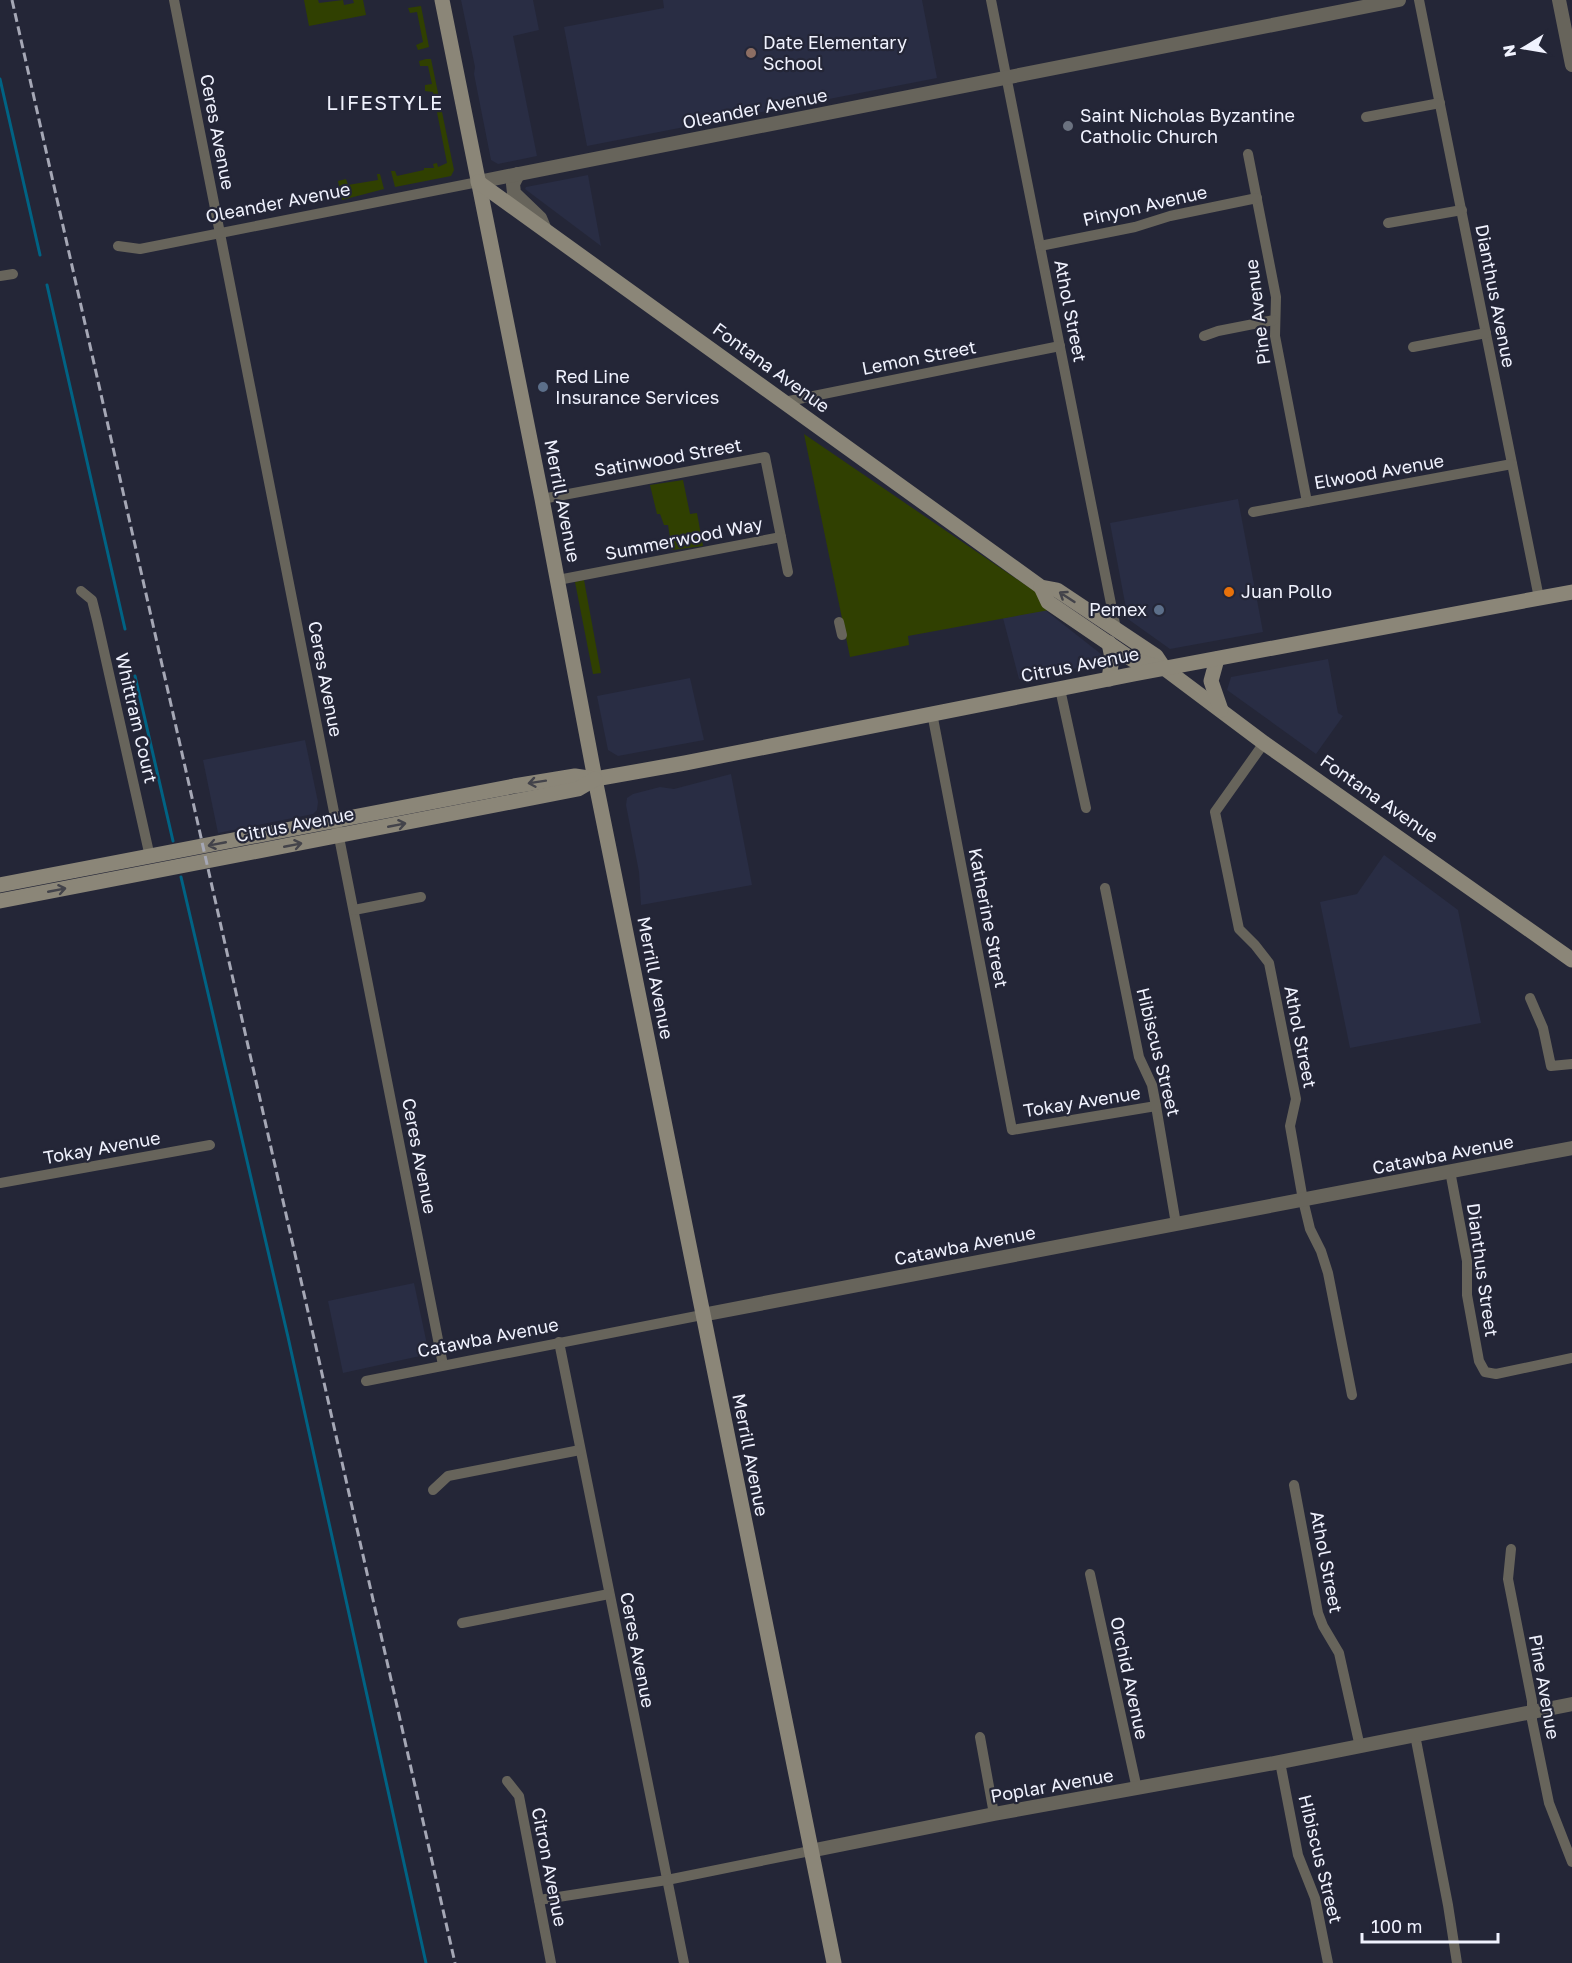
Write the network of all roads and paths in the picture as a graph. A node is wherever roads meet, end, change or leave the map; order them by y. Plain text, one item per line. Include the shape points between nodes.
1 (174, 0) edge
2 (442, 0) edge
3 (991, 0) edge
4 (1399, 0) edge
5 (1419, 0) edge
6 (1559, 0) edge
7 (1572, 65) edge
8 (1007, 78) junction
9 (1440, 103) junction
10 (1366, 117) dead end
11 (1248, 154) dead end
12 (518, 174) junction
13 (478, 182) junction
14 (1257, 198) junction
15 (1462, 210) junction
16 (1388, 223) dead end
17 (545, 230) junction
18 (221, 233) junction
19 (118, 246) dead end
20 (1040, 246) junction
21 (13, 274) dead end
22 (0, 276) edge
23 (1274, 320) junction
24 (1486, 333) junction
25 (1204, 336) dead end
26 (1060, 346) junction
27 (1413, 347) dead end
28 (784, 402) junction
29 (1512, 464) junction
30 (542, 499) junction
31 (1307, 502) junction
32 (1253, 512) dead end
33 (781, 537) junction
34 (788, 572) dead end
35 (558, 580) junction
36 (1041, 587) junction
37 (81, 591) dead end
38 (1572, 592) edge
39 (1539, 598) junction
40 (839, 622) dead end
41 (1116, 629) junction
42 (842, 635) dead end
43 (1109, 643) junction
44 (1217, 658) junction
45 (1164, 668) junction
46 (1109, 679) junction
47 (1060, 688) junction
48 (1221, 710) junction
49 (932, 713) junction
50 (1264, 743) junction
51 (595, 779) junction
52 (1086, 808) dead end
53 (338, 829) junction
54 (150, 857) junction
55 (177, 859) junction
56 (0, 885) edge
57 (1105, 888) dead end
58 (421, 897) dead end
59 (0, 901) edge
60 (354, 910) junction
61 (1572, 960) edge
62 (1530, 998) dead end
63 (1572, 1064) edge
64 (1156, 1106) junction
65 (1012, 1130) joint
66 (210, 1145) dead end
67 (1572, 1148) edge
68 (1450, 1171) junction
69 (0, 1183) edge
70 (1304, 1200) junction
71 (1176, 1224) junction
72 (702, 1316) junction
73 (560, 1342) junction
74 (1572, 1358) edge
75 (443, 1365) junction
76 (366, 1380) dead end
77 (1352, 1395) dead end
78 (580, 1450) junction
79 (1294, 1485) dead end
80 (433, 1490) dead end
81 (1511, 1549) dead end
82 (1090, 1574) dead end
83 (609, 1594) junction
84 (462, 1623) dead end
85 (1572, 1704) edge
86 (1532, 1711) junction
87 (1415, 1735) junction
88 (980, 1737) dead end
89 (1360, 1747) junction
90 (1280, 1762) junction
91 (507, 1781) dead end
92 (1137, 1789) junction
93 (994, 1814) junction
94 (810, 1851) junction
95 (1572, 1862) edge
96 (667, 1880) junction
97 (539, 1900) junction
98 (551, 1963) edge
99 (684, 1963) edge
100 (834, 1963) edge
101 (1328, 1963) edge
102 (1457, 1963) edge

1 - 18 street, Ceres Avenue
2 - 13 main road, Merrill Avenue
3 - 8 street, Athol Street
4 - 8 street, Oleander Avenue
5 - 9 street, Dianthus Avenue
6 - 7 street
8 - 12 street, Oleander Avenue
8 - 20 street, Athol Street
9 - 10 street
9 - 15 street, Dianthus Avenue
11 - 14 street, Pine Avenue
12 - 13 street, Oleander Avenue
12 - 17 street via 514,193 540,218
13 - 17 main road, Fontana Avenue
13 - 18 street, Oleander Avenue
13 - 30 main road, Merrill Avenue
14 - 20 street, Pinyon Avenue
14 - 23 street, Pine Avenue via 1276,297
15 - 16 street
15 - 24 street, Dianthus Avenue
17 - 28 main road, Fontana Avenue
18 - 19 street, Oleander Avenue via 140,249
18 - 53 street, Ceres Avenue
20 - 26 street, Athol Street
21 - 22 street
23 - 25 street
23 - 31 street, Pine Avenue
24 - 27 street
24 - 29 street, Dianthus Avenue
26 - 28 street, Lemon Street
26 - 41 street, Athol Street
28 - 36 main road, Fontana Avenue
29 - 31 street, Elwood Avenue
29 - 39 street, Dianthus Avenue
30 - 33 street, Satinwood Street via 765,457
30 - 35 main road, Merrill Avenue
31 - 32 street, Elwood Avenue
33 - 34 street
33 - 35 street, Summerwood Way
35 - 51 main road, Merrill Avenue
41 -> 36 main road, Fontana Avenue via 1057,590
36 - 43 main road, Fontana Avenue via 1048,602
37 - 54 street, Whittram Court via 92,600
38 - 39 main road, Citrus Avenue
39 - 44 main road, Citrus Avenue
40 - 42 street
41 - 45 main road, Fontana Avenue via 1156,656
43 - 45 main road, Fontana Avenue via 1133,660
43 - 46 main road
44 - 45 main road, Citrus Avenue
44 - 48 main road via 1210,681
45 - 46 main road, Citrus Avenue
45 - 48 main road, Fontana Avenue
46 - 47 main road, Citrus Avenue
47 - 49 main road, Citrus Avenue
47 - 52 street
48 - 50 main road, Fontana Avenue
49 - 51 main road, Citrus Avenue
49 - 65 street, Katherine Street
50 - 61 main road, Fontana Avenue
50 - 70 street, Athol Street via 1215,812 1239,929 1269,963 1296,1099 1290,1126
51 - 53 main road, Citrus Avenue via 565,777
51 - 72 main road, Merrill Avenue
53 - 55 main road, Citrus Avenue
53 - 60 street, Ceres Avenue
54 - 55 main road, Citrus Avenue
54 - 56 main road, Citrus Avenue
59 -> 55 main road, Citrus Avenue
57 - 64 street, Hibiscus Street via 1139,1057 1152,1085
58 - 60 street
60 - 75 street, Ceres Avenue
62 - 63 street via 1543,1028 1551,1066
64 - 65 street, Tokay Avenue
64 - 71 street, Hibiscus Street
66 - 69 street, Tokay Avenue
67 - 68 street, Catawba Avenue
68 - 70 street, Catawba Avenue
68 - 74 street, Dianthus Street via 1467,1261 1467,1295 1479,1360 1485,1372 1496,1374
70 - 71 street, Catawba Avenue
70 - 77 street, Athol Street via 1310,1229 1328,1273
71 - 72 street, Catawba Avenue
72 - 73 street, Catawba Avenue
72 - 94 main road, Merrill Avenue
73 - 75 street, Catawba Avenue
73 - 78 street, Ceres Avenue
75 - 76 street, Catawba Avenue
78 - 80 street via 448,1476
78 - 83 street, Ceres Avenue
79 - 89 street, Athol Street via 1318,1613 1339,1653
81 - 86 street, Pine Avenue via 1508,1579
82 - 92 street, Orchid Avenue
83 - 84 street
83 - 96 street, Ceres Avenue
85 - 86 street, Poplar Avenue
86 - 87 street, Poplar Avenue
86 - 95 street, Pine Avenue via 1549,1803
87 - 89 street, Poplar Avenue
87 - 102 street
88 - 93 street
89 - 90 street, Poplar Avenue
90 - 92 street, Poplar Avenue
90 - 101 street, Hibiscus Street via 1298,1855 1315,1898
91 - 97 street, Citron Avenue via 519,1796
92 - 93 street, Poplar Avenue
93 - 94 street, Poplar Avenue
94 - 96 street, Poplar Avenue
94 - 100 main road, Merrill Avenue
96 - 97 street, Poplar Avenue
96 - 99 street, Ceres Avenue
97 - 98 street, Citron Avenue

